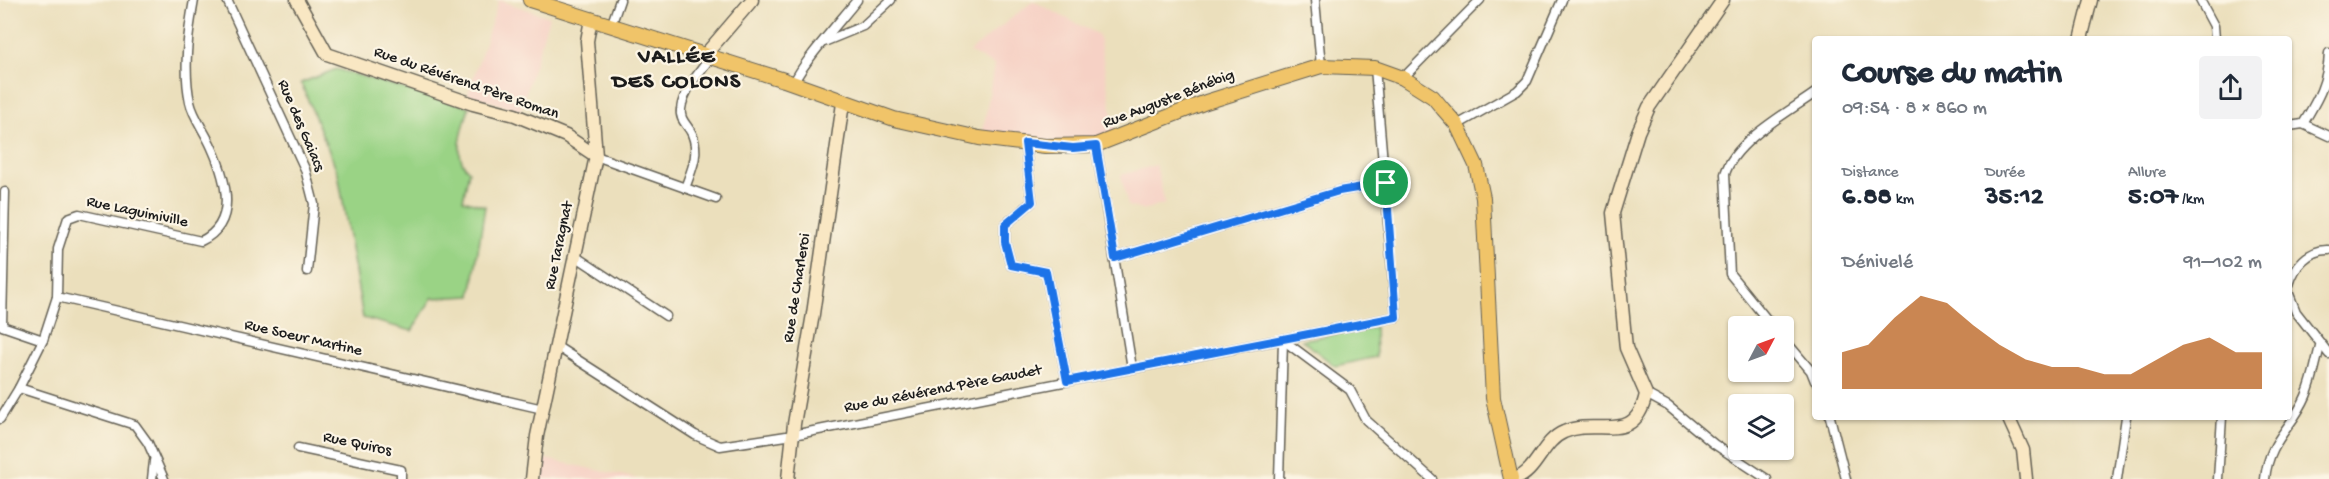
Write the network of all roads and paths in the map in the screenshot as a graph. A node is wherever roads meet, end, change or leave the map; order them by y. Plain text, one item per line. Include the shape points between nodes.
1 (194, 0) edge
2 (227, 0) edge
3 (297, 0) edge
4 (530, 0) edge
5 (620, 0) edge
6 (752, 0) edge
7 (857, 0) edge
8 (891, 0) edge
9 (1315, 0) edge
10 (1480, 0) edge
11 (1563, 0) edge
12 (1723, 0) edge
13 (2091, 0) edge
14 (2200, 0) edge
15 (591, 19) junction
16 (611, 26) junction
17 (2082, 36) edge
18 (2215, 36) edge
19 (824, 42) junction
20 (2329, 53) edge
21 (708, 56) junction
22 (1321, 66) junction
23 (1375, 68) junction
24 (1403, 78) junction
25 (794, 84) junction
26 (1812, 95) edge
27 (843, 103) junction
28 (2303, 124) junction
29 (1456, 125) junction
30 (2292, 126) edge
31 (2329, 136) edge
32 (1025, 143) junction
33 (1096, 146) junction
34 (596, 156) junction
35 (1386, 183) junction
36 (685, 188) junction
37 (5, 192) dead end
38 (716, 199) dead end
39 (2329, 250) edge
40 (574, 256) junction
41 (1115, 258) junction
42 (308, 271) dead end
43 (2292, 274) edge
44 (57, 297) junction
45 (2292, 302) edge
46 (666, 316) dead end
47 (1764, 316) edge
48 (1283, 339) junction
49 (43, 340) junction
50 (2320, 345) junction
51 (556, 346) junction
52 (1794, 351) edge
53 (2329, 354) edge
54 (1132, 368) junction
55 (1812, 375) edge
56 (1067, 381) junction
57 (20, 388) junction
58 (1646, 394) junction
59 (543, 409) junction
60 (0, 419) edge
61 (1831, 420) edge
62 (2009, 420) edge
63 (2126, 420) edge
64 (2222, 420) edge
65 (793, 435) junction
66 (298, 448) dead end
67 (154, 461) junction
68 (1510, 478) edge
69 (152, 479) edge
70 (164, 479) edge
71 (401, 479) edge
72 (532, 479) edge
73 (788, 479) edge
74 (1279, 479) edge
75 (1432, 479) edge
76 (1767, 479) edge
77 (1846, 479) edge
78 (2025, 479) edge
79 (2117, 479) edge
80 (2218, 479) edge
81 (2265, 479) edge

1 - 44 street, Rue Laguimiville via 187,41 190,103 213,149 227,197 224,220 214,235 201,241 80,214 68,218 58,249
2 - 42 street, Rue des Gaiacs via 305,169 314,204
3 - 34 street, Rue du Révérend Père Roman via 327,54 516,115 566,136
4 - 15 main road, Rue Auguste Bénébig
5 - 16 street
6 - 21 street
7 - 19 street
8 - 19 street via 863,26
9 - 22 street
10 - 24 street
11 - 29 street via 1527,81 1517,91
12 - 58 street via 1649,107 1613,211 1626,348
13 - 17 street
14 - 18 street via 2214,26
15 - 16 main road, Rue Auguste Bénébig
15 - 34 street, Rue Taragnat via 587,41
16 - 21 main road, Rue Auguste Bénébig
19 - 25 street
20 - 28 street via 2323,91
21 - 25 main road, Rue Auguste Bénébig
21 - 36 street via 681,109 696,150
22 - 23 main road, Rue Auguste Bénébig
22 - 33 main road, Rue Auguste Bénébig via 1206,102
23 - 24 main road, Rue Auguste Bénébig
23 - 35 street
24 - 29 main road, Rue Auguste Bénébig via 1433,97
25 - 27 main road, Rue Auguste Bénébig
26 - 47 street via 1747,143 1730,159 1725,174 1730,274
27 - 32 main road, Rue Auguste Bénébig via 934,129
27 - 65 street, Rue de Charleroi
28 - 30 street
28 - 31 street
29 - 68 main road, Rue Auguste Bénébig via 1476,165 1483,198 1492,388
32 - 33 main road, Rue Auguste Bénébig
32 - 56 street via 1032,202 1005,225 1005,242 1011,265 1046,272
33 - 41 street
34 - 36 street, Rue du Révérend Père Roman
34 - 40 street, Rue Taragnat
35 - 41 street via 1339,191
35 - 48 street, Rue du Révérend Père Gaudet via 1396,317
36 - 38 street, Rue du Révérend Père Roman
37 - 49 street via 2,326
39 - 43 street via 2306,257
40 - 46 street
40 - 51 street, Rue Taragnat
41 - 54 street
44 - 49 street
44 - 59 street, Rue Soeur Martine
45 - 50 street
48 - 54 street, Rue du Révérend Père Gaudet
48 - 74 street
48 - 75 street via 1350,390 1366,420
49 - 57 street
50 - 53 street
50 - 81 street via 2307,395 2275,443 2267,460
51 - 59 street, Rue Taragnat
51 - 65 street, Rue du Révérend Père Gaudet via 695,435 720,446
52 - 55 street
54 - 56 street, Rue du Révérend Père Gaudet
56 - 65 street, Rue du Révérend Père Gaudet
57 - 60 street
57 - 67 street via 135,425 148,443
58 - 68 street via 1640,413 1630,424 1562,433 1553,438 1526,473
58 - 76 street
59 - 72 street, Rue Taragnat
61 - 77 street
62 - 78 street via 2023,450
63 - 79 street
64 - 80 street
65 - 73 street, Rue de Charleroi
66 - 71 street, Rue Quiros via 401,470
67 - 69 street
67 - 70 street

